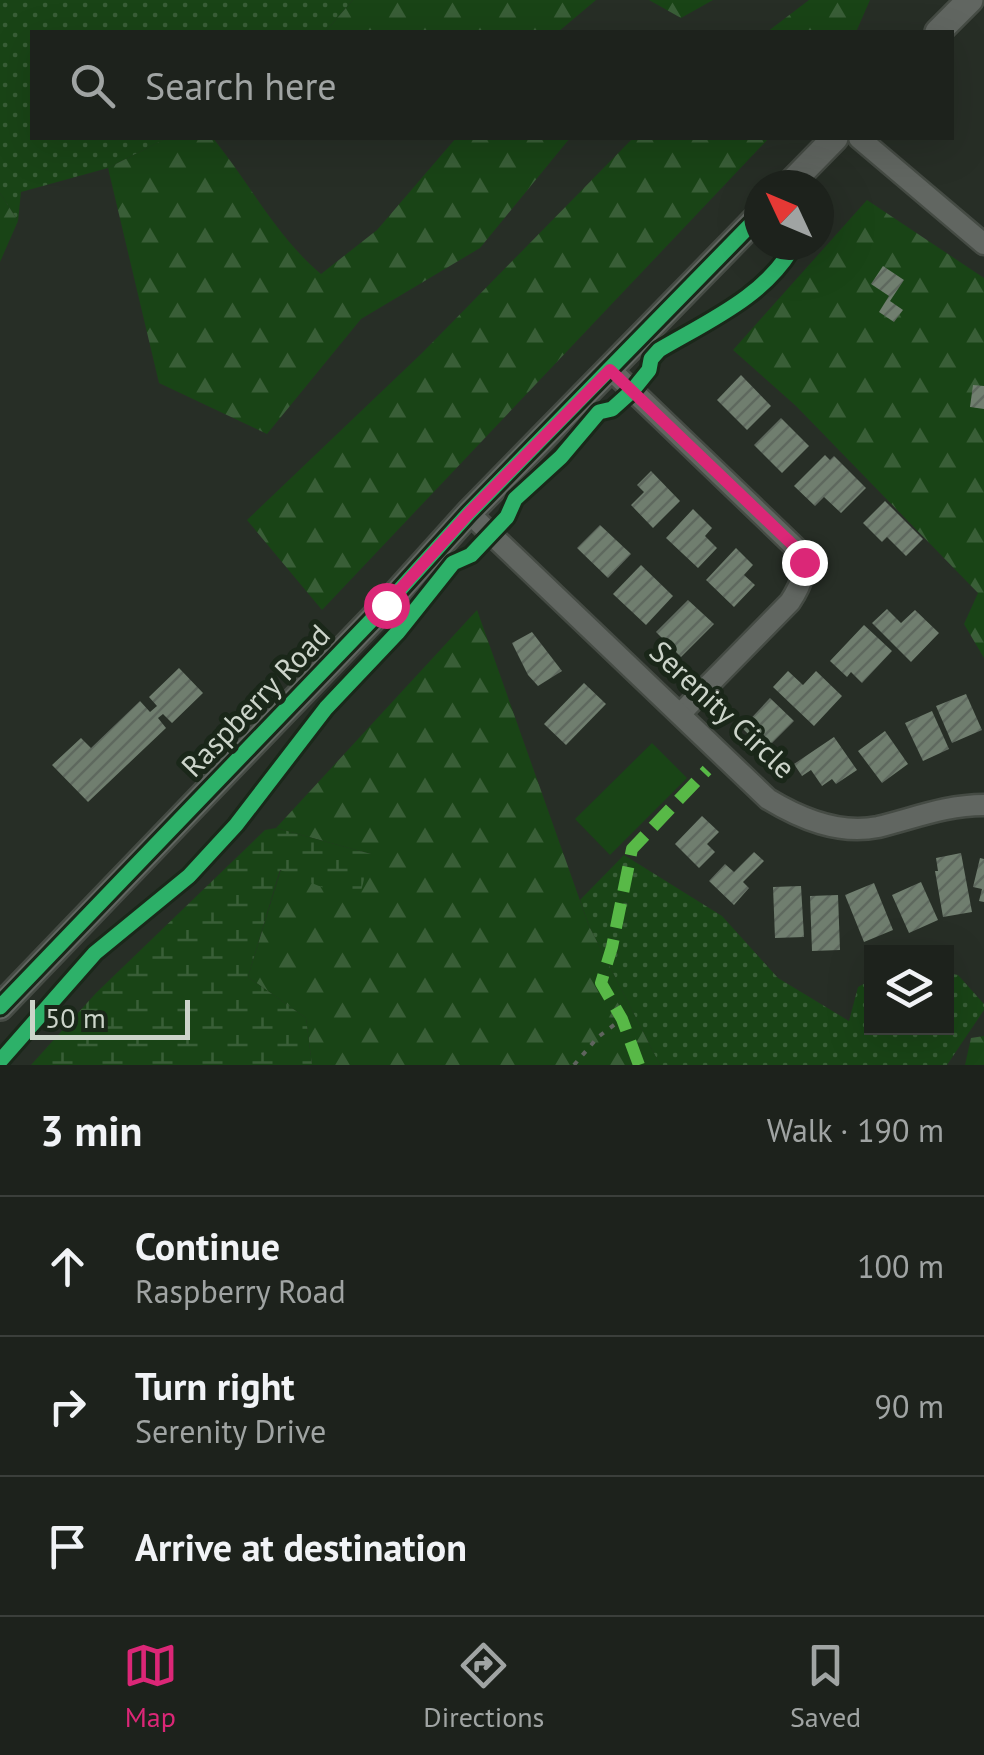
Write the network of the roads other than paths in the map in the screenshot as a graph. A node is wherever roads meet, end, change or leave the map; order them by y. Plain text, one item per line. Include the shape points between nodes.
1 (970, 0) edge
2 (940, 30) edge
3 (834, 140) edge
4 (861, 140) edge
5 (805, 170) edge
6 (744, 232) edge
7 (984, 244) edge
8 (610, 370) junction
9 (469, 513) junction
10 (681, 713) junction
11 (984, 806) edge
12 (0, 1007) edge

1 - 2 street
3 - 5 street
4 - 7 street
6 - 8 street, Raspberry Road
8 - 9 street, Raspberry Road
8 - 10 street via 804,562 790,602
9 - 10 street, Serenity Circle
9 - 12 street, Raspberry Road
10 - 11 street, Serenity Circle via 768,799 800,818 874,828 955,805

